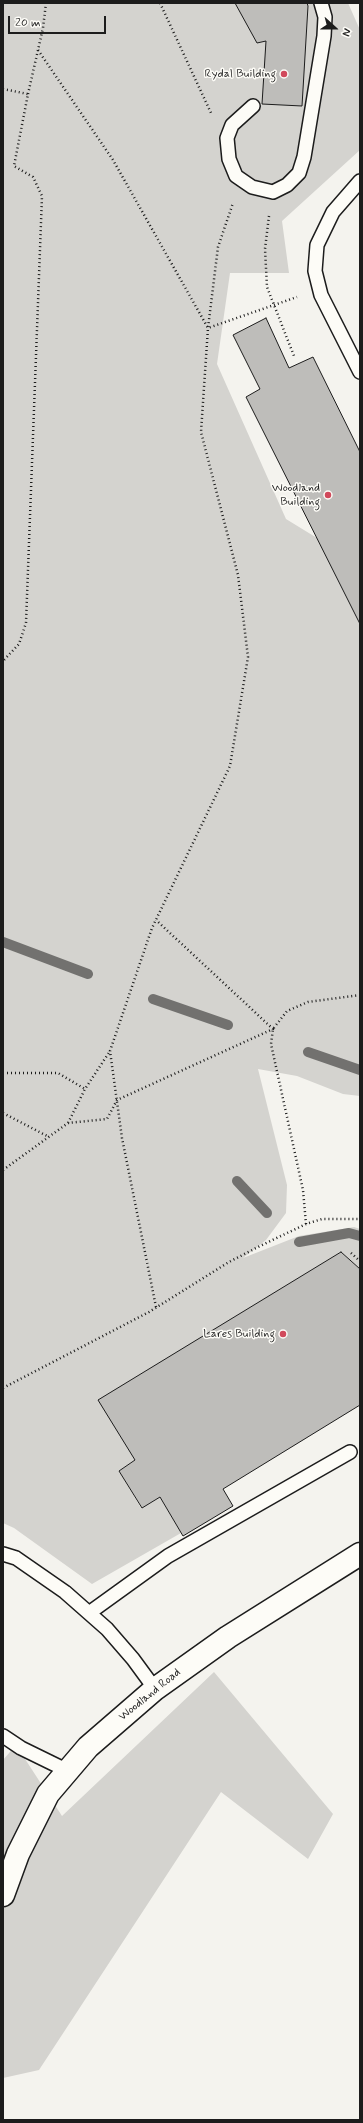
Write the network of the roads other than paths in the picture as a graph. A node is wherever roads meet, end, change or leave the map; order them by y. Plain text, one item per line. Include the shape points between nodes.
1 (321, 3) edge
2 (253, 106) dead end
3 (358, 189) edge
4 (360, 372) edge
5 (350, 1452) dead end
6 (3, 1554) edge
7 (360, 1554) edge
8 (89, 1613) junction
9 (155, 1689) junction
10 (3, 1736) edge
11 (68, 1771) junction
12 (3, 1895) edge

1 - 2 lane via 325,17 324,36 304,156 298,173 287,186 273,192 252,187 236,176 229,159 227,138 232,125
3 - 4 lane via 333,212 317,245 315,271 321,295
5 - 8 lane via 168,1556
6 - 8 lane via 16,1558 66,1592
7 - 9 street, Woodland Road via 228,1637
8 - 9 lane via 134,1659
9 - 11 street, Woodland Road via 88,1747
10 - 11 lane via 21,1748
11 - 12 street, Woodland Road via 48,1794 18,1854

